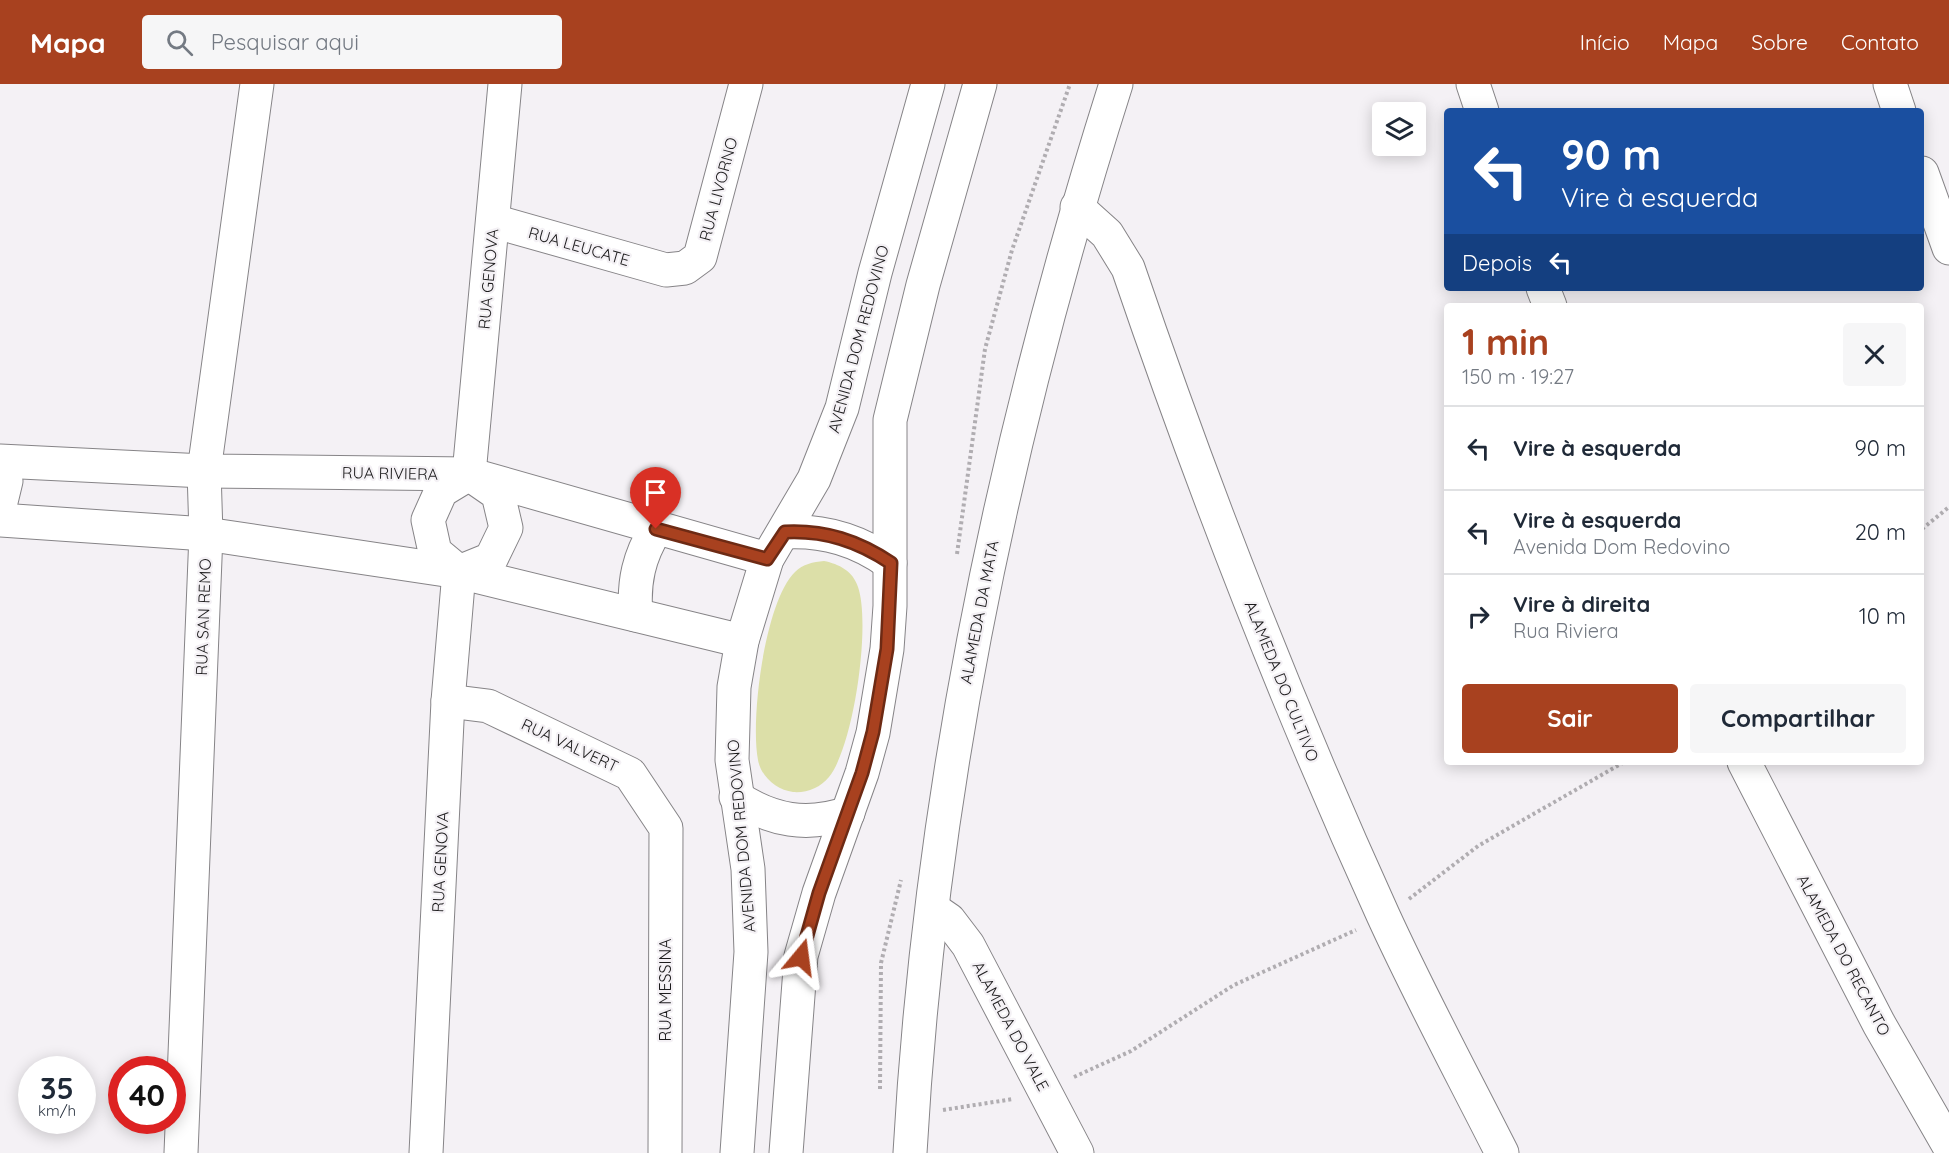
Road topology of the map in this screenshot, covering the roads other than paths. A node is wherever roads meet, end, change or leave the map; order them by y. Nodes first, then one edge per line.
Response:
1 (257, 84) edge
2 (505, 84) edge
3 (746, 84) edge
4 (928, 84) edge
5 (980, 84) edge
6 (1116, 84) edge
7 (1473, 84) edge
8 (1890, 84) edge
9 (1481, 108) edge
10 (1898, 108) edge
11 (1924, 179) edge
12 (1077, 207) junction
13 (493, 221) junction
14 (1949, 248) edge
15 (666, 270) joint
16 (0, 461) edge
17 (0, 465) edge
18 (204, 471) junction
19 (469, 474) junction
20 (0, 506) edge
21 (0, 520) edge
22 (656, 529) junction
23 (785, 532) junction
24 (206, 534) junction
25 (767, 559) junction
26 (891, 563) junction
27 (459, 572) junction
28 (636, 615) junction
29 (742, 641) junction
30 (448, 701) junction
31 (1746, 765) edge
32 (736, 797) junction
33 (848, 813) junction
34 (666, 828) joint
35 (933, 909) junction
36 (1949, 1146) edge
37 (181, 1153) edge
38 (426, 1153) edge
39 (665, 1153) edge
40 (737, 1153) edge
41 (786, 1153) edge
42 (910, 1153) edge
43 (1077, 1153) edge
44 (1502, 1153) edge

1 - 18 street, RUA SAN REMO
2 - 13 street, RUA GENOVA
3 - 15 street, RUA LIVORNO
4 - 23 street, AVENIDA DOM REDOVINO
5 - 26 street
6 - 12 street, ALAMEDA DA MATA
7 - 9 street
8 - 10 street
11 - 14 street
12 - 35 street, ALAMEDA DA MATA
12 - 44 street, ALAMEDA DO CULTIVO
13 - 15 street, RUA LEUCATE
13 - 19 street, RUA GENOVA
16 - 18 street, RUA RIVIERA
17 - 20 street
18 - 19 street, RUA RIVIERA
18 - 24 street, RUA SAN REMO
19 - 22 street, RUA RIVIERA
19 - 27 street
19 - 27 street
21 - 24 street
22 - 25 street, RUA RIVIERA
22 - 28 street
23 - 25 street, AVENIDA DOM REDOVINO
23 - 26 street
24 - 27 street
24 - 37 street, RUA SAN REMO
25 - 29 street, AVENIDA DOM REDOVINO
26 - 33 street
27 - 28 street
27 - 30 street, RUA GENOVA
28 - 29 street
29 - 32 street, AVENIDA DOM REDOVINO
30 - 34 street, RUA VALVERT
30 - 38 street, RUA GENOVA
31 - 36 street, ALAMEDA DO RECANTO
32 - 33 street
32 - 40 street, AVENIDA DOM REDOVINO
33 - 41 street
34 - 39 street, RUA MESSINA
35 - 42 street, ALAMEDA DA MATA
35 - 43 street, ALAMEDA DO VALE

